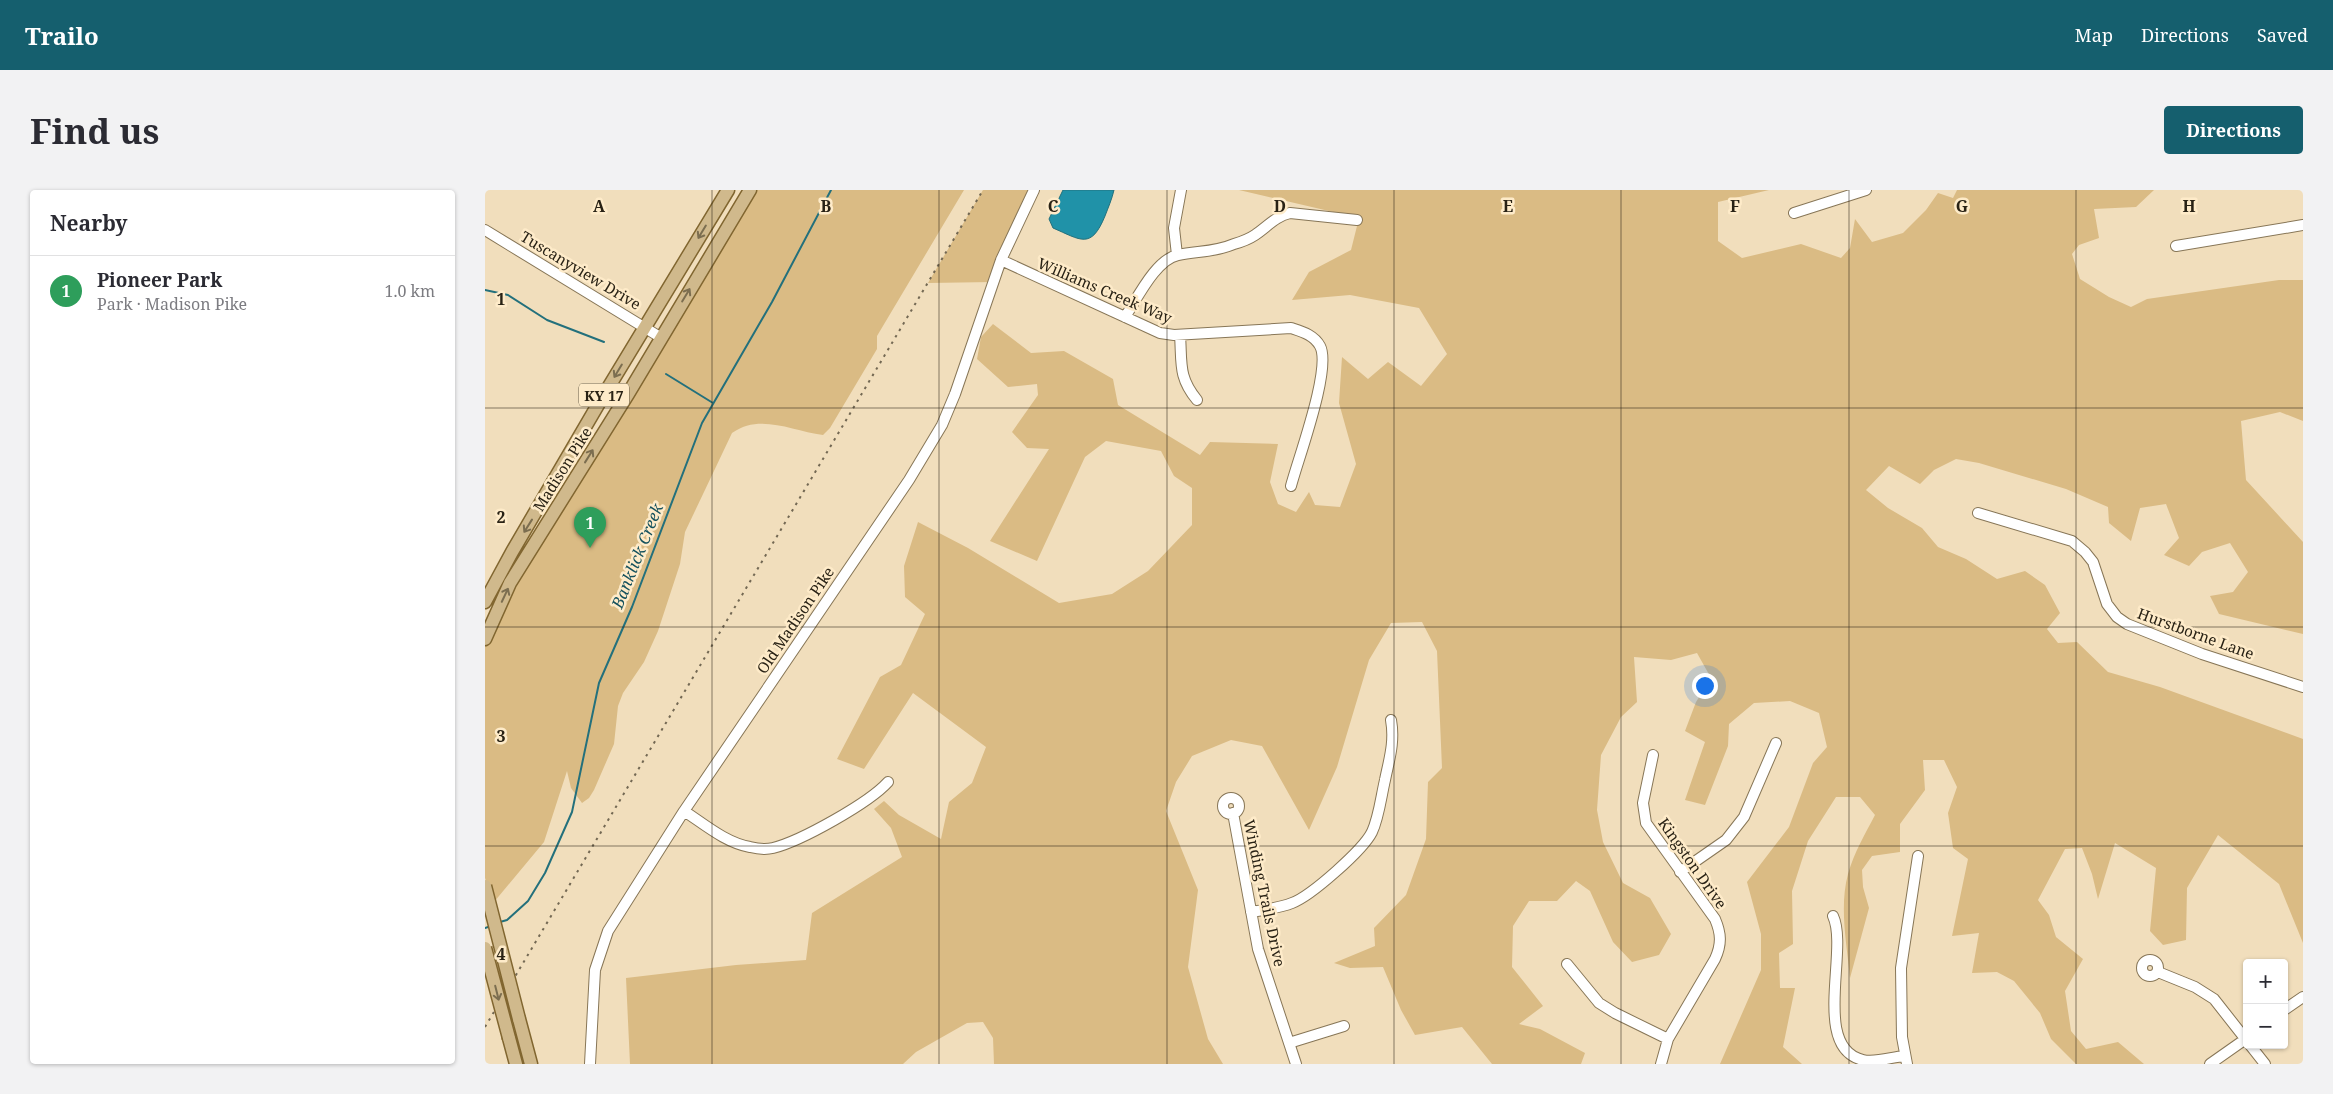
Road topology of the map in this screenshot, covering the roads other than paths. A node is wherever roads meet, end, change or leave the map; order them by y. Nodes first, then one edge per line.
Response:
1 (727, 190) edge
2 (750, 190) edge
3 (1034, 190) edge
4 (1181, 190) edge
5 (1866, 190) edge
6 (1795, 213) dead end
7 (1357, 220) dead end
8 (2303, 225) edge
9 (485, 230) edge
10 (2176, 246) dead end
11 (1177, 255) junction
12 (1001, 260) junction
13 (1125, 317) junction
14 (645, 327) junction
15 (1180, 334) junction
16 (660, 337) junction
17 (1197, 400) dead end
18 (1291, 486) dead end
19 (1978, 512) dead end
20 (485, 602) edge
21 (485, 639) edge
22 (2303, 687) edge
23 (1391, 720) dead end
24 (1776, 743) dead end
25 (1653, 755) dead end
26 (888, 782) dead end
27 (683, 811) junction
28 (1233, 813) dead end
29 (1918, 856) dead end
30 (1681, 872) junction
31 (485, 886) edge
32 (1251, 912) junction
33 (1833, 916) dead end
34 (485, 948) edge
35 (1567, 964) dead end
36 (2158, 972) dead end
37 (2303, 997) edge
38 (2288, 1007) edge
39 (1344, 1026) dead end
40 (2243, 1036) edge
41 (1668, 1039) junction
42 (1289, 1042) junction
43 (2243, 1043) edge
44 (2253, 1049) edge
45 (1906, 1060) edge
46 (516, 1064) edge
47 (531, 1064) edge
48 (591, 1064) edge
49 (1296, 1064) edge
50 (1661, 1064) edge
51 (2210, 1064) edge
52 (2265, 1064) edge

1 -> 14 main road, Madison Pike / KY 17
16 -> 2 main road, Madison Pike / KY 17
3 - 12 street, Old Madison Pike
4 - 11 street
5 - 6 street
7 - 11 street
8 - 10 street
9 - 14 street, Tuscanyview Drive
11 - 13 street
12 - 13 street, Williams Creek Way
12 - 27 street, Old Madison Pike
13 - 15 street, Williams Creek Way
14 - 16 street, Tuscanyview Drive
14 -> 20 main road, Madison Pike / KY 17
15 - 17 street
15 - 18 street, Williams Creek Way
21 -> 16 main road, Madison Pike / KY 17
19 - 22 street, Hurstborne Lane
23 - 32 street
24 - 30 street
25 - 30 street, Kingston Drive
26 - 27 street
27 - 48 street, Old Madison Pike
28 - 32 street, Winding Trails Drive
29 - 45 street
30 - 41 street, Kingston Drive
31 - 47 main road, bridge
32 - 42 street, Winding Trails Drive
33 - 45 street
34 -> 46 main road, bridge
35 - 41 street
36 - 40 street
37 - 38 street
39 - 42 street
41 - 50 street, Kingston Drive
42 - 49 street, Winding Trails Drive
43 - 51 street
44 - 52 street

